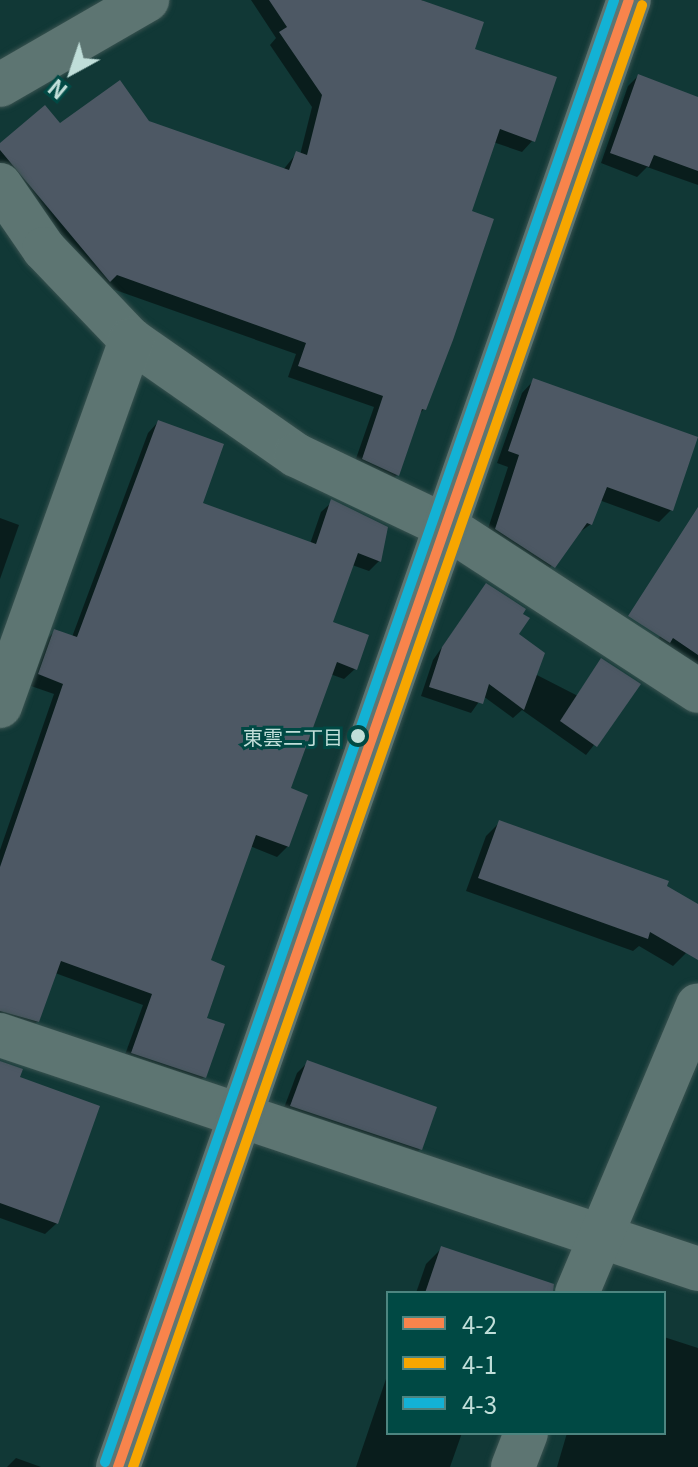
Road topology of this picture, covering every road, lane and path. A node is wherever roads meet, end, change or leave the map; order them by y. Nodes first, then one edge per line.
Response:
1 (147, 0) edge
2 (629, 0) edge
3 (0, 85) edge
4 (0, 185) edge
5 (131, 340) junction
6 (445, 526) junction
7 (698, 691) edge
8 (0, 706) edge
9 (698, 1005) edge
10 (0, 1035) edge
11 (241, 1115) junction
12 (599, 1235) junction
13 (698, 1269) edge
14 (578, 1291) edge
15 (525, 1435) edge
16 (118, 1467) edge
17 (513, 1467) edge

1 - 3 street
2 - 6 street
4 - 5 street
5 - 6 street
5 - 8 street
6 - 7 street
6 - 11 street
9 - 12 street
10 - 11 street
11 - 12 street
11 - 16 street
12 - 13 street
12 - 14 street
15 - 17 street

